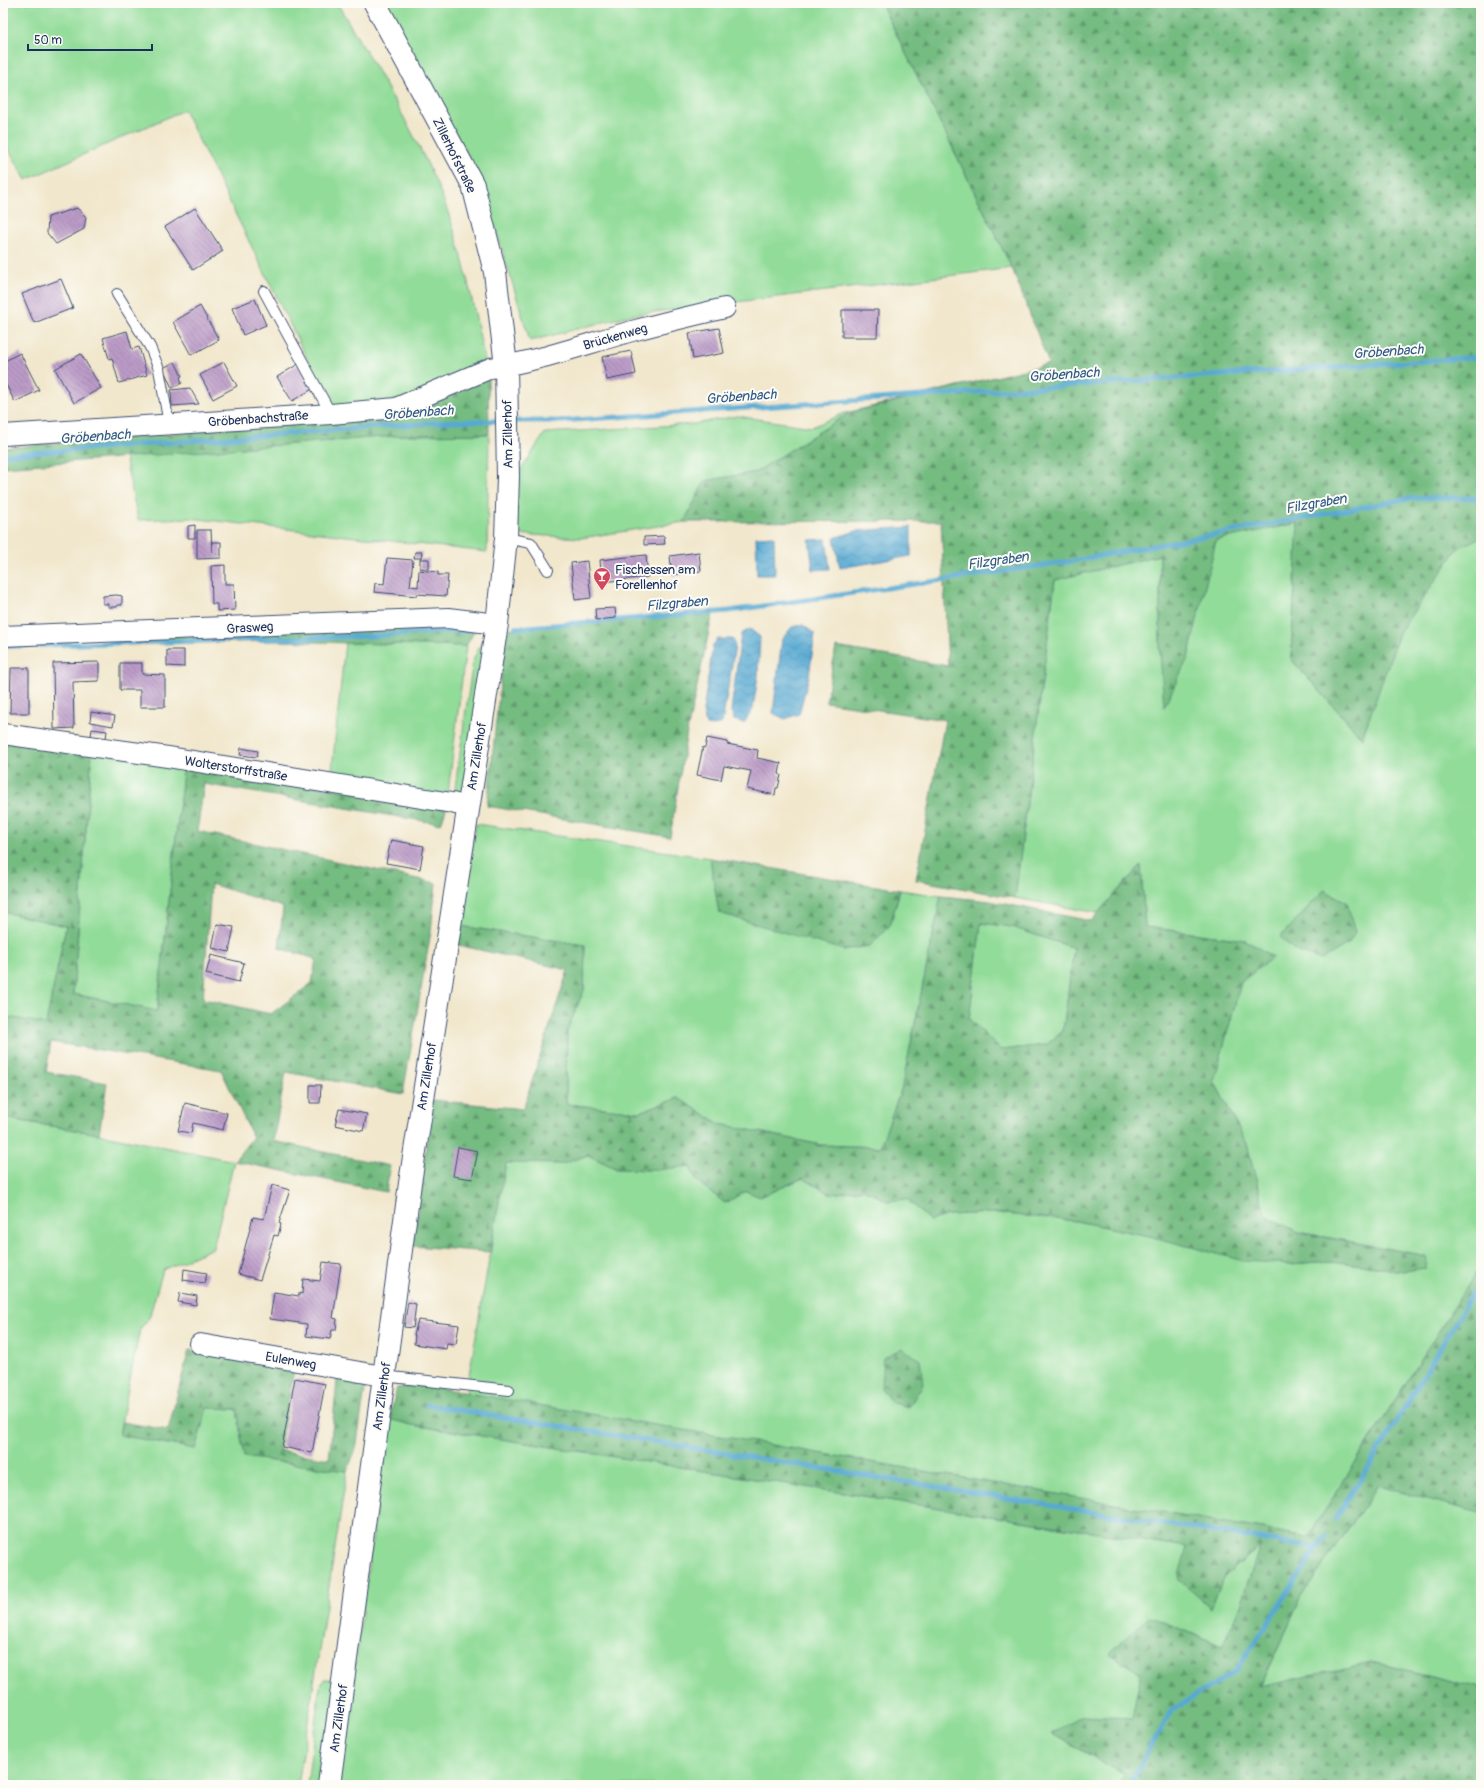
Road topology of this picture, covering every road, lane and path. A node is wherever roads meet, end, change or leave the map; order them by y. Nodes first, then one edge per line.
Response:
1 (375, 3) edge
2 (264, 292) dead end
3 (117, 294) dead end
4 (725, 308) dead end
5 (506, 366) junction
6 (331, 414) junction
7 (169, 424) junction
8 (3, 435) edge
9 (506, 538) junction
10 (548, 570) dead end
11 (497, 624) junction
12 (3, 636) edge
13 (3, 734) edge
14 (468, 807) junction
15 (200, 1344) dead end
16 (383, 1376) junction
17 (508, 1390) dead end
18 (329, 1785) edge

1 - 5 street, Zillerhofstraße
2 - 6 lane
3 - 7 lane
4 - 5 street, Brückenweg
5 - 6 street, Gröbenbachstraße
5 - 9 street, Am Zillerhof
6 - 7 street, Gröbenbachstraße
7 - 8 street, Gröbenbachstraße
9 - 10 lane
9 - 11 street, Am Zillerhof
11 - 12 street, Grasweg
11 - 14 street, Am Zillerhof
13 - 14 street, Wolterstorffstraße
14 - 16 street, Am Zillerhof
15 - 16 street, Eulenweg
16 - 17 lane
16 - 18 street, Am Zillerhof

